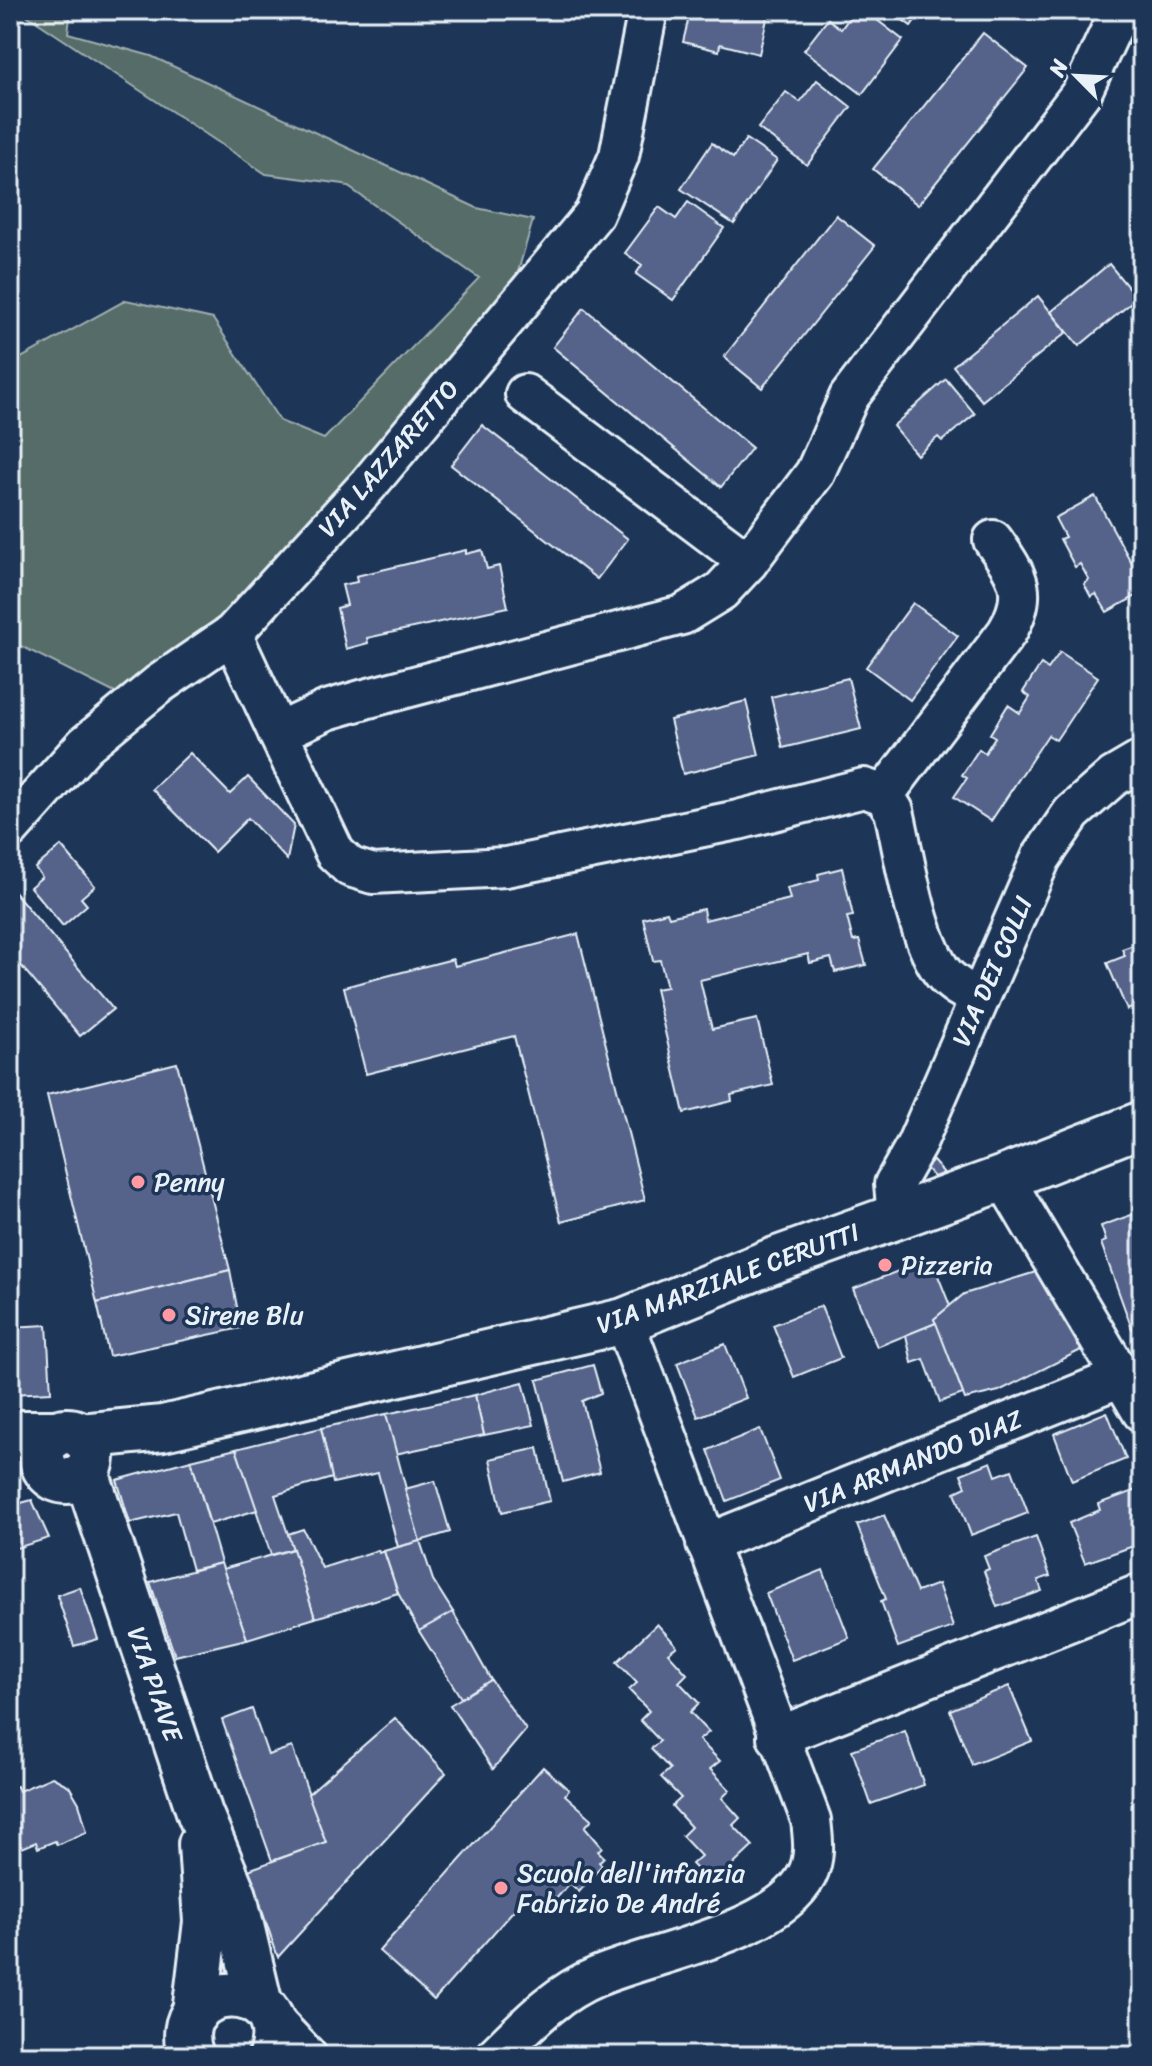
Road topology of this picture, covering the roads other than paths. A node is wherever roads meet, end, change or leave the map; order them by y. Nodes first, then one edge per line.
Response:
1 (648, 10) edge
2 (1120, 10) edge
3 (525, 394) dead end
4 (993, 540) dead end
5 (748, 562) junction
6 (232, 634) junction
7 (278, 733) junction
8 (1142, 760) edge
9 (884, 795) junction
10 (10, 829) edge
11 (980, 998) junction
12 (1142, 1124) edge
13 (1004, 1178) junction
14 (897, 1217) junction
15 (624, 1321) junction
16 (1121, 1377) junction
17 (1142, 1412) edge
18 (10, 1433) edge
19 (62, 1458) edge
20 (706, 1544) junction
21 (1142, 1593) edge
22 (777, 1737) junction
23 (200, 1814) junction
24 (267, 2026) edge
25 (187, 2038) edge
26 (307, 2056) edge
27 (495, 2056) edge

1 - 6 street, VIA LAZZARETTO
2 - 5 street
3 - 5 street
4 - 9 street
5 - 7 street
6 - 7 street
6 - 10 street, VIA LAZZARETTO
7 - 9 street
8 - 11 street, VIA DEI COLLI
9 - 11 street
11 - 14 street, VIA DEI COLLI
12 - 13 street, VIA MARZIALE CERUTTI
13 - 14 street, VIA MARZIALE CERUTTI
13 - 16 street
14 - 15 street, VIA MARZIALE CERUTTI
15 - 19 street, VIA MARZIALE CERUTTI
15 - 20 street
16 - 17 street
16 - 20 street, VIA ARMANDO DIAZ
18 - 19 street
19 - 23 street, VIA PIAVE
20 - 22 street
21 - 22 street
22 - 27 street
23 - 24 street, VIA PIAVE
23 - 25 street, VIA PIAVE
24 - 25 street
24 - 26 street

